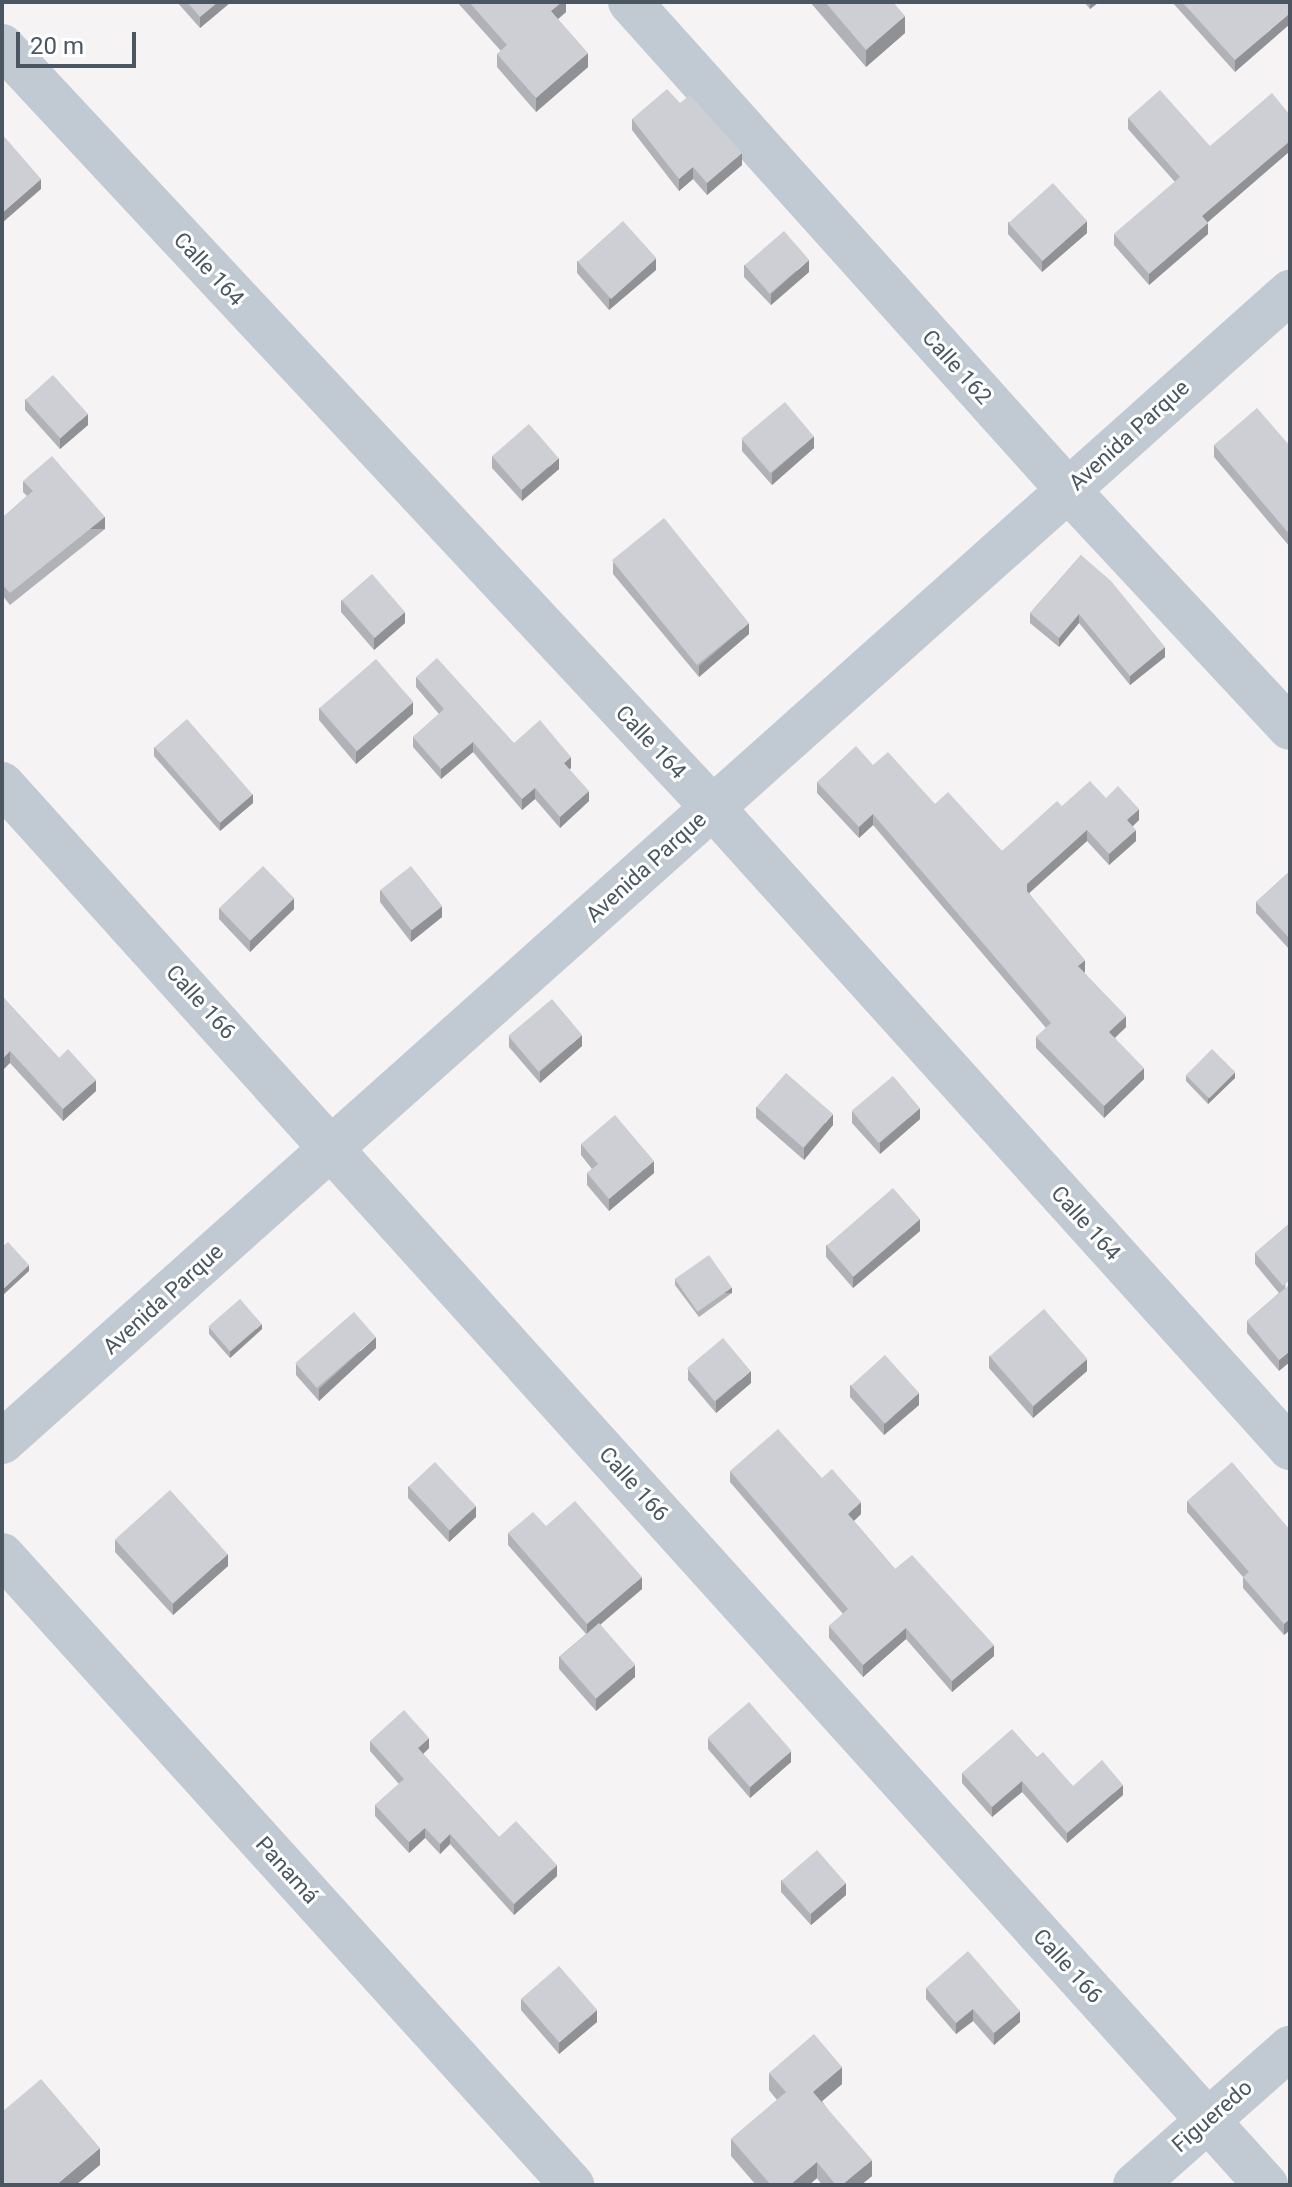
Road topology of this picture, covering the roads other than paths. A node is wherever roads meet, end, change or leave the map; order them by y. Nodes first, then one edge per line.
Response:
1 (630, 2) edge
2 (2, 46) edge
3 (1290, 292) edge
4 (1068, 490) junction
5 (1290, 728) edge
6 (2, 784) edge
7 (713, 808) junction
8 (332, 1147) junction
9 (2, 1442) edge
10 (1290, 1448) edge
11 (2, 1555) edge
12 (1290, 2048) edge
13 (1207, 2120) junction
14 (572, 2185) edge
15 (1135, 2185) edge
16 (1266, 2185) edge

1 - 4 street, Calle 162
2 - 7 street, Calle 164
3 - 4 street, Avenida Parque
4 - 5 street, Calle 162
4 - 7 street, Avenida Parque
6 - 8 street, Calle 166
7 - 8 street, Avenida Parque
7 - 10 street, Calle 164
8 - 9 street, Avenida Parque
8 - 13 street, Calle 166
11 - 14 street, Panamá
12 - 13 street, Figueredo
13 - 15 street, Figueredo
13 - 16 street, Calle 166

